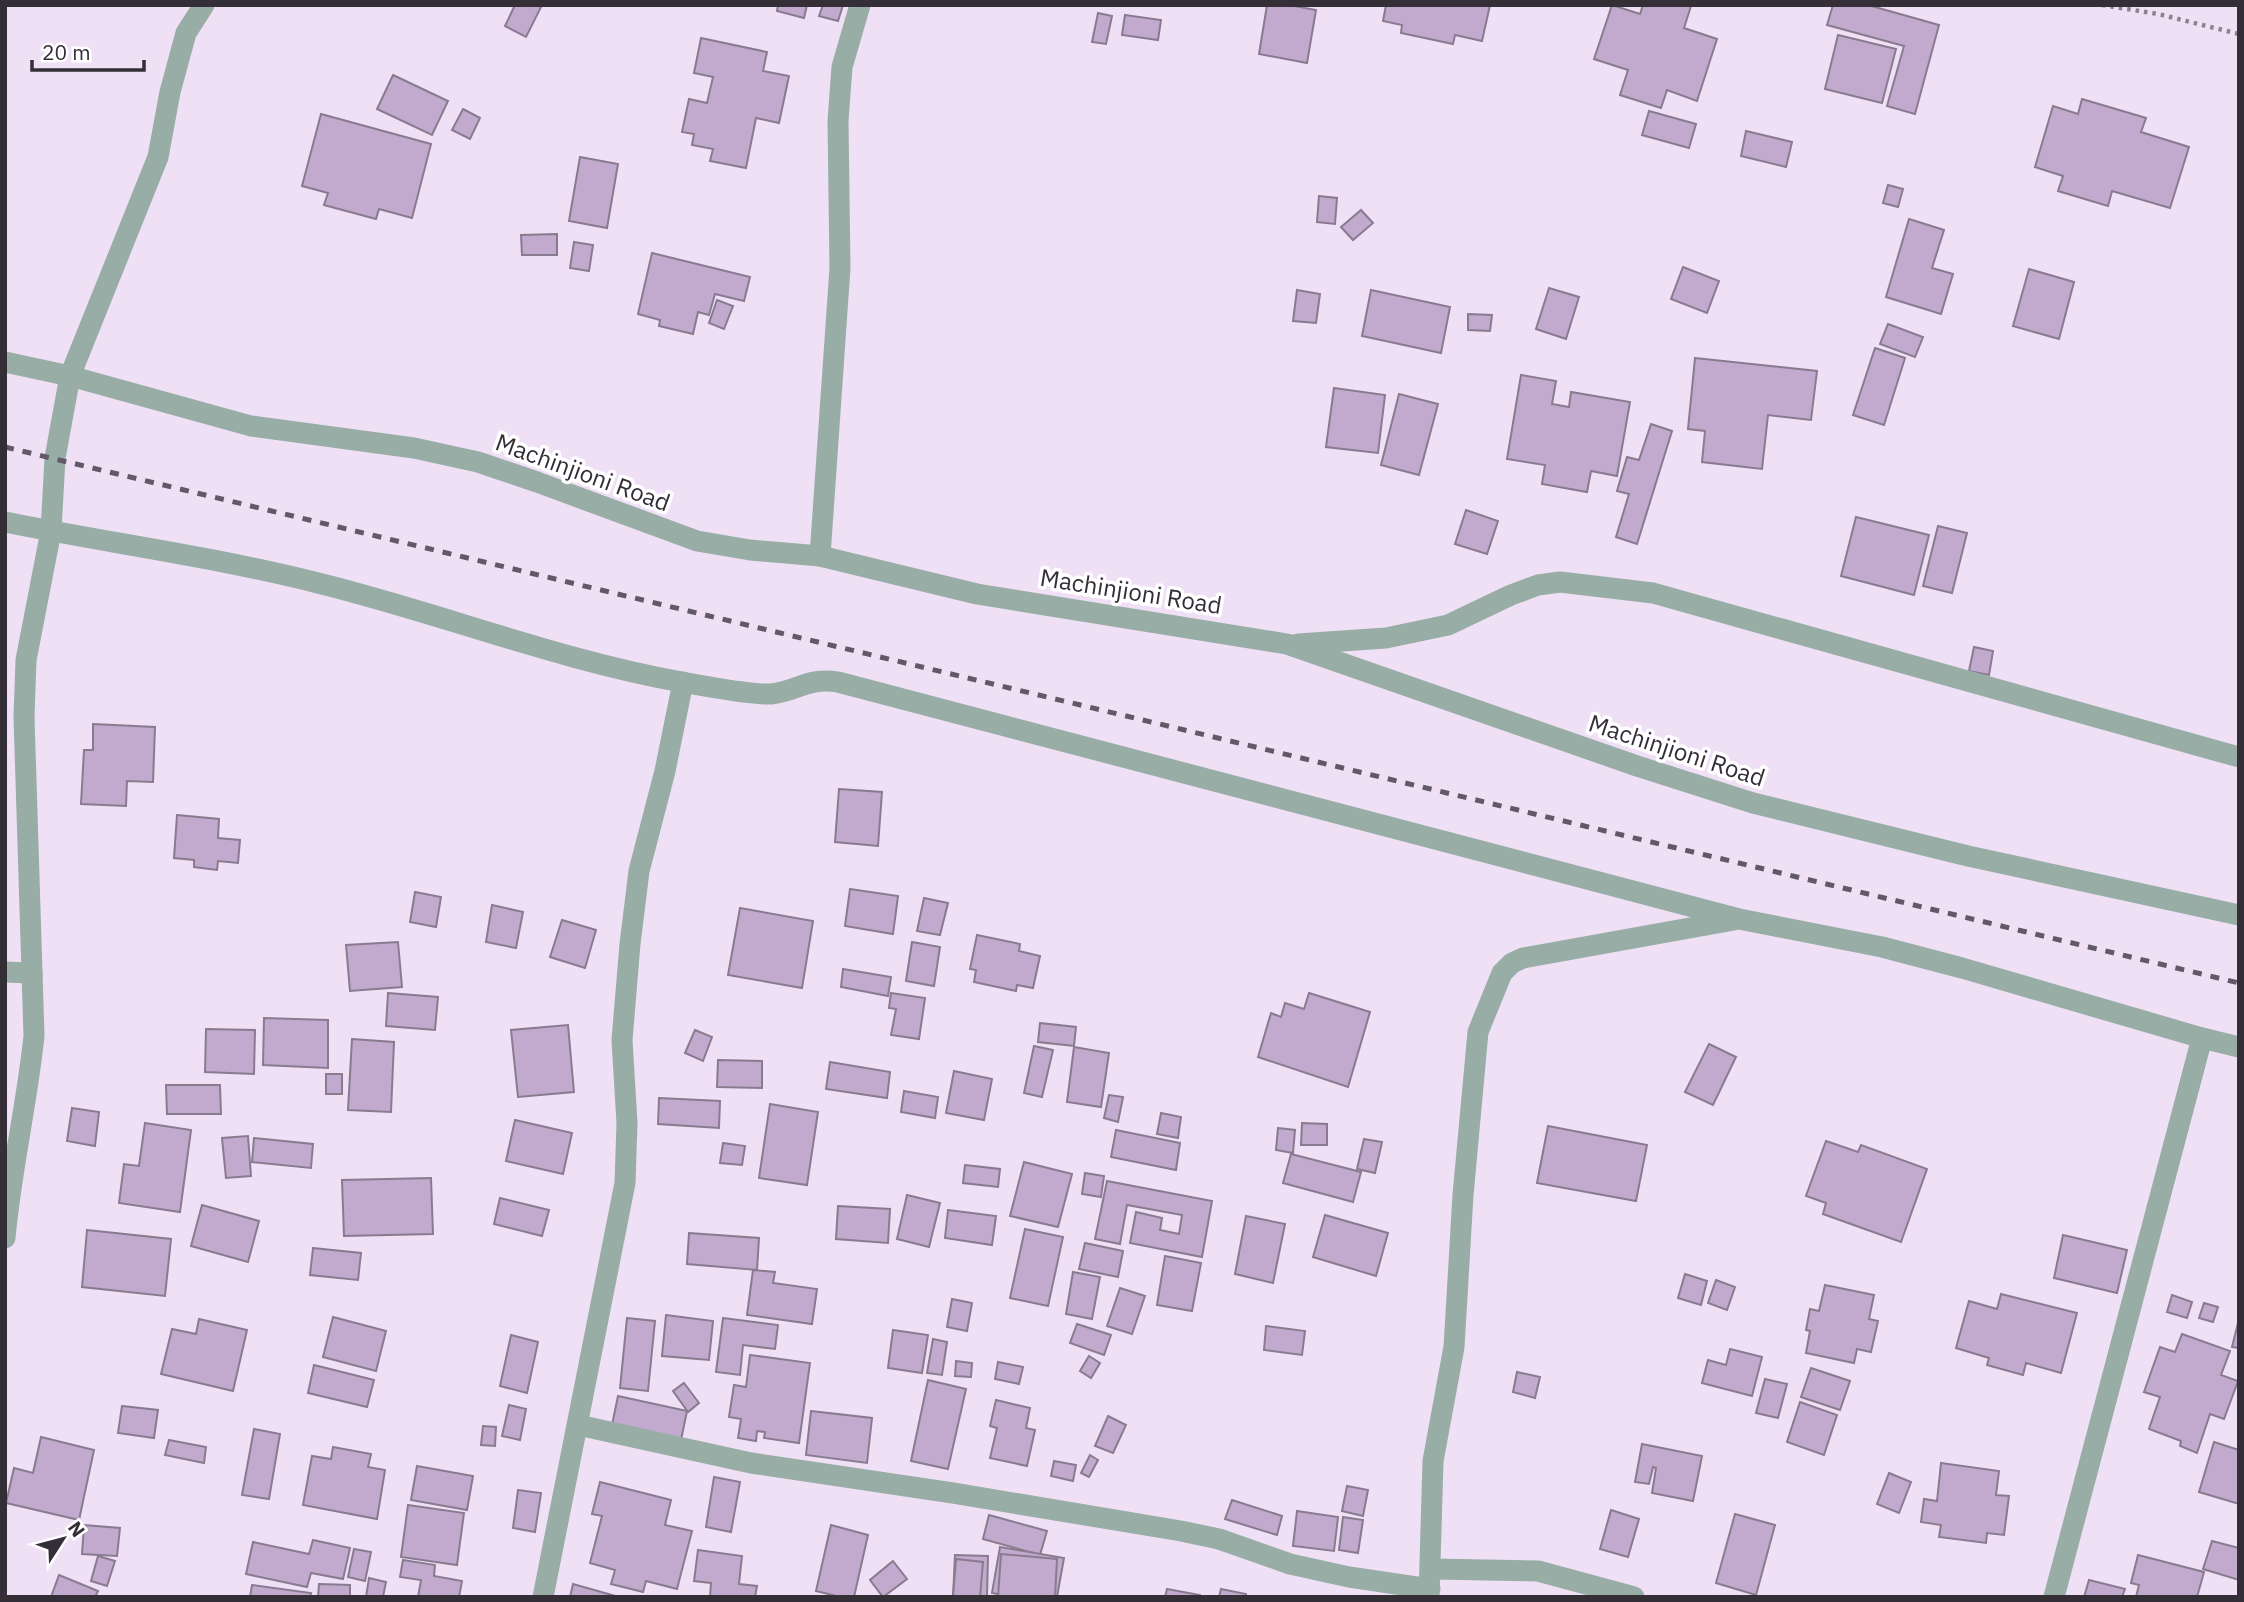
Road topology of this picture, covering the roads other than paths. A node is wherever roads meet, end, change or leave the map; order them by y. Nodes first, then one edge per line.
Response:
1 (204, 5) edge
2 (860, 5) edge
3 (5, 362) edge
4 (70, 376) junction
5 (5, 522) edge
6 (51, 531) junction
7 (820, 556) junction
8 (1287, 645) junction
9 (683, 682) junction
10 (2239, 757) edge
11 (2239, 915) edge
12 (1739, 919) junction
13 (5, 972) edge
14 (32, 973) junction
15 (2202, 1038) junction
16 (2239, 1047) edge
17 (5, 1238) edge
18 (578, 1425) junction
19 (1430, 1585) edge
20 (543, 1597) edge
21 (1634, 1597) edge
22 (2054, 1597) edge

1 - 4 street
2 - 7 street
3 - 4 street, Machinjioni Road
4 - 6 street
4 - 7 street, Machinjioni Road
5 - 6 street
6 - 9 street
6 - 14 street
7 - 8 street, Machinjioni Road
8 - 10 street
8 - 11 street, Machinjioni Road
9 - 12 street
9 - 18 street
12 - 15 street
12 - 19 street
13 - 14 street
14 - 17 street
15 - 16 street
15 - 22 street
18 - 19 street
18 - 20 street
19 - 21 street

